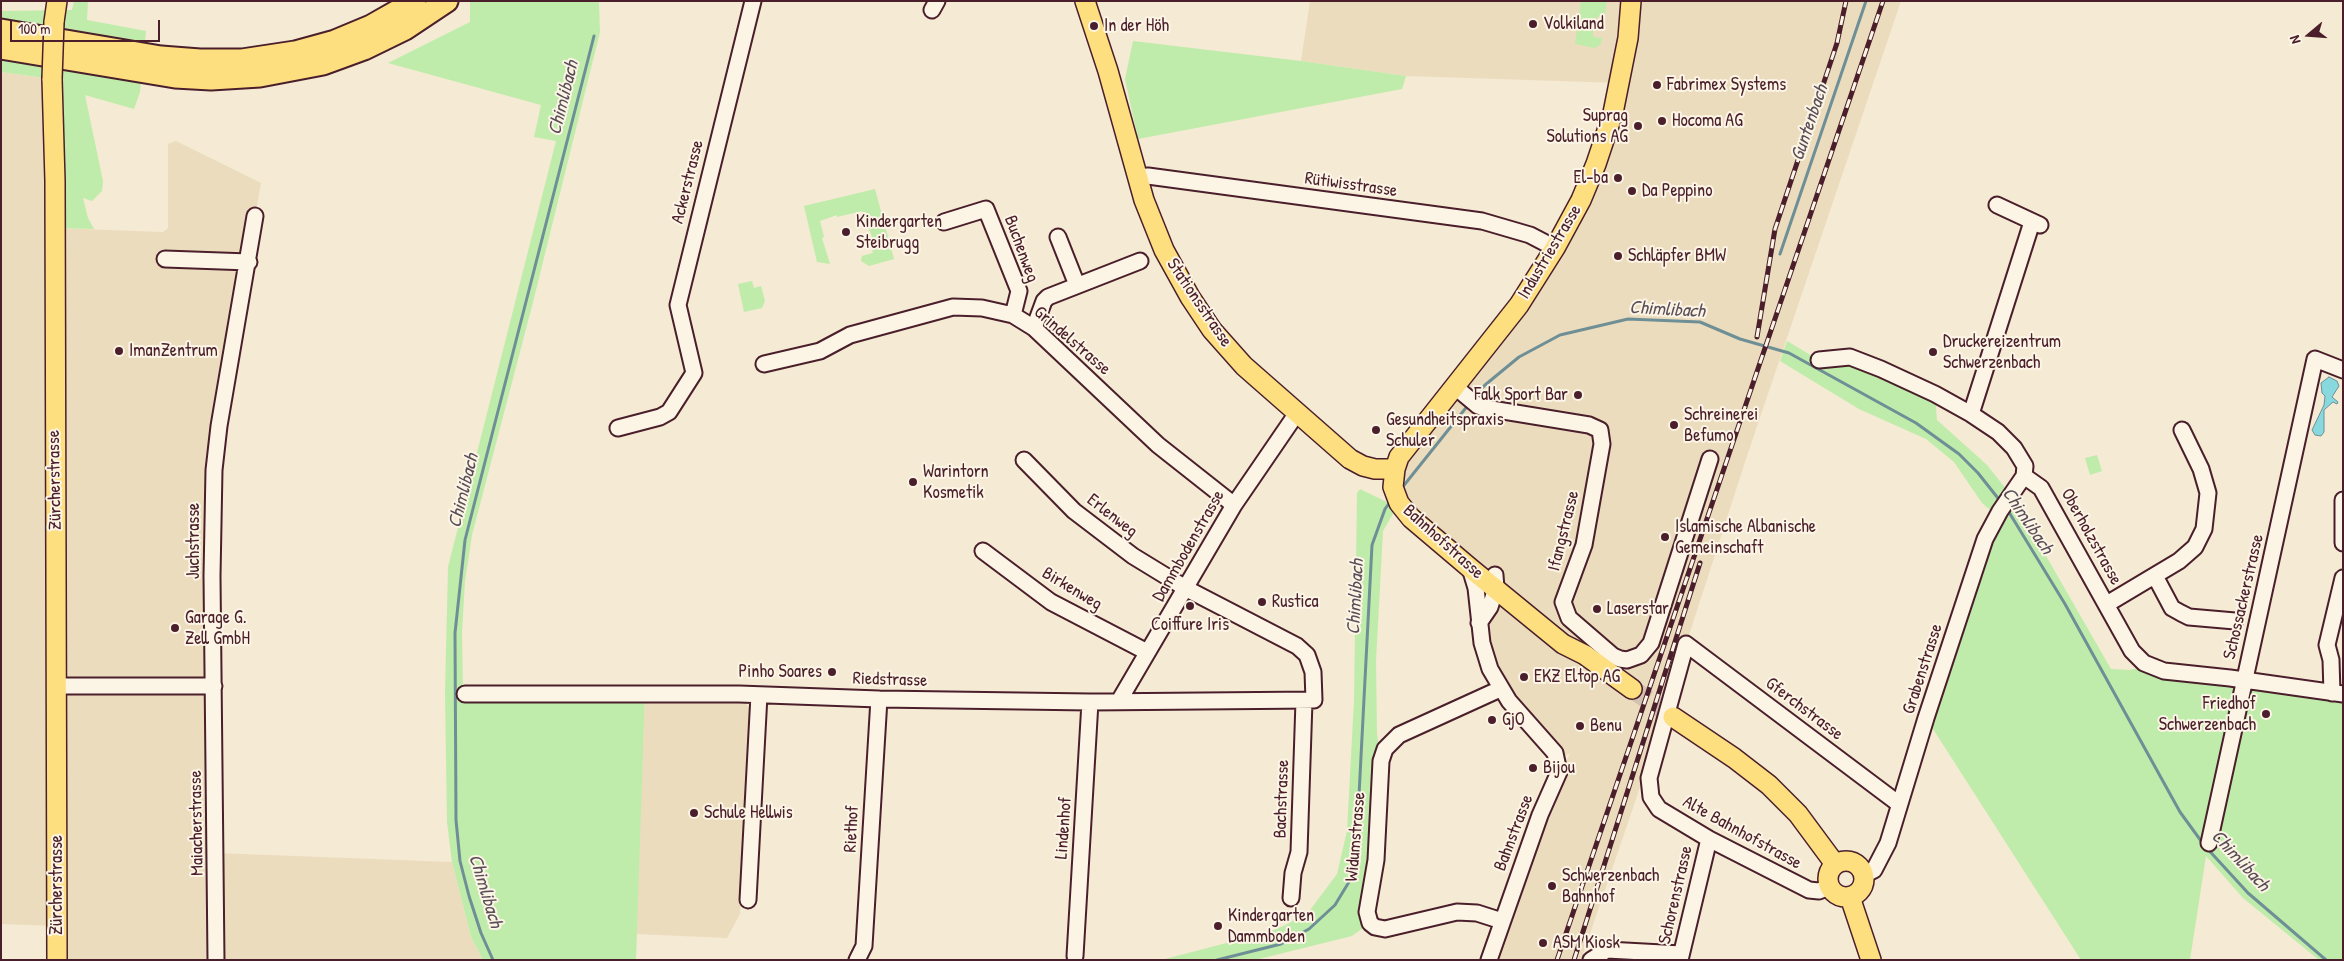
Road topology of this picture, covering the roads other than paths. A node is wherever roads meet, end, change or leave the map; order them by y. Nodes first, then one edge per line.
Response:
1 (57, 1) edge
2 (416, 1) edge
3 (447, 1) edge
4 (752, 1) edge
5 (1085, 1) edge
6 (1631, 1) edge
7 (1, 30) edge
8 (1, 48) edge
9 (1138, 177) junction
10 (1997, 205) dead end
11 (255, 216) dead end
12 (944, 222) dead end
13 (1058, 237) dead end
14 (1555, 248) junction
15 (164, 259) dead end
16 (1140, 261) dead end
17 (248, 262) junction
18 (1077, 285) junction
19 (1013, 315) junction
20 (1034, 328) junction
21 (1819, 360) dead end
22 (764, 364) dead end
23 (2343, 370) edge
24 (1459, 390) junction
25 (1297, 413) junction
26 (1971, 414) junction
27 (618, 428) dead end
28 (2182, 430) dead end
29 (1710, 459) dead end
30 (1024, 460) dead end
31 (2024, 476) junction
32 (1399, 486) junction
33 (2343, 500) edge
34 (1234, 505) junction
35 (2343, 543) edge
36 (983, 550) dead end
37 (1470, 568) junction
38 (2155, 576) junction
39 (2343, 578) edge
40 (1500, 583) junction
41 (1187, 589) junction
42 (2107, 604) junction
43 (1484, 605) junction
44 (1519, 609) junction
45 (2234, 621) dead end
46 (1686, 644) joint
47 (1147, 652) junction
48 (1585, 655) junction
49 (2244, 681) junction
50 (57, 686) junction
51 (214, 686) junction
52 (1500, 689) junction
53 (1632, 689) tunnel mouth
54 (465, 694) dead end
55 (2338, 694) edge
56 (759, 695) junction
57 (879, 699) junction
58 (1119, 701) junction
59 (1309, 701) junction
60 (1090, 702) junction
61 (1674, 717) tunnel mouth
62 (1899, 804) junction
63 (1709, 839) junction
64 (2209, 842) dead end
65 (1835, 864) junction
66 (1864, 875) junction
67 (1829, 886) junction
68 (1850, 897) junction
69 (1291, 898) dead end
70 (748, 900) dead end
71 (1502, 921) junction
72 (1075, 956) dead end
73 (1681, 957) edge
74 (57, 960) edge
75 (216, 960) edge
76 (857, 960) edge
77 (1489, 960) edge
78 (1590, 960) edge
79 (1871, 960) edge

1 - 50 main road, Zürcherstrasse, bridge
2 - 7 highway
3 - 8 highway
4 - 27 street, Ackerstrasse
5 - 9 main road, Stationsstrasse
6 - 14 main road, Industriestrasse
9 - 14 street, Rütiwisstrasse
9 - 25 main road, Stationsstrasse
10 - 26 street
11 - 17 street, Juchstrasse
12 - 19 street, Buchenweg
13 - 18 street
14 - 24 main road, Industriestrasse
15 - 17 street
16 - 18 street
17 - 51 street, Juchstrasse
18 - 20 street
19 - 20 street, Grindelstrasse
19 - 22 street, Grindelstrasse
20 - 34 street, Grindelstrasse
21 - 26 street
23 - 49 street, Schossackerstrasse
24 - 29 street, Ifangstrasse
24 - 32 main road, Industriestrasse
25 - 32 main road, Stationsstrasse
25 - 34 street, Dammbodenstrasse
26 - 31 street
28 - 38 street
30 - 41 street, Erlenweg
31 - 42 street, Oberholzstrasse
31 - 62 street, Grabenstrasse
32 - 37 main road, Bahnhofstrasse
32 - 40 main road, Bahnhofstrasse
33 - 35 street
34 - 41 street, Dammbodenstrasse
36 - 47 street, Birkenweg
37 - 40 main road, Bahnhofstrasse
37 - 43 street, Bahnstrasse
38 - 42 street
38 - 45 street
39 - 55 street
40 - 43 street
40 - 44 main road, Bahnhofstrasse
40 - 48 main road, Bahnhofstrasse
41 - 47 street, Dammbodenstrasse
41 - 59 street, Bachstrasse
42 - 49 street, Oberholzstrasse
43 - 44 street
43 - 52 street, Bahnstrasse
44 - 48 main road, Bahnhofstrasse
46 - 62 street, Gferchstrasse
46 - 63 street, Alte Bahnhofstrasse
47 - 58 street, Dammbodenstrasse
48 - 53 main road, Bahnhofstrasse
49 - 55 street, Oberholzstrasse
49 - 64 street, Schossackerstrasse
50 - 51 street
50 - 74 main road, Zürcherstrasse
51 - 75 street, Maiacherstrasse
52 - 71 street, Bahnstrasse
52 - 71 street, Widumstrasse
54 - 56 street, Riedstrasse
56 - 57 street, Riedstrasse
56 - 70 street
57 - 60 street, Riedstrasse
57 - 76 street, Riethof
58 - 59 street, Riedstrasse
58 - 60 street, Riedstrasse
59 - 69 street, Bachstrasse
60 - 72 street, Lindenhof
61 - 65 main road
62 - 66 street, Grabenstrasse
63 - 67 street, Alte Bahnhofstrasse
63 - 73 street, Schorenstrasse
65 - 66 main road
65 - 67 main road
66 - 68 main road
67 - 68 main road
68 - 79 main road
71 - 77 street, Bahnstrasse
73 - 78 street

